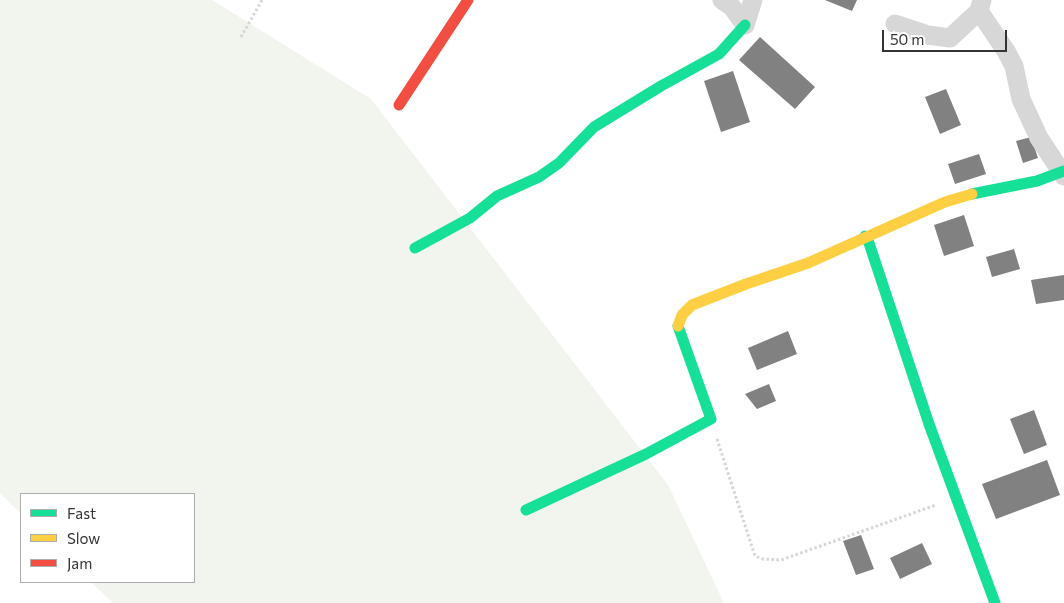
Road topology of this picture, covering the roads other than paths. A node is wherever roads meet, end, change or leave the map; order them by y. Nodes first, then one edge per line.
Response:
1 (468, 0) edge
2 (722, 0) edge
3 (753, 0) edge
4 (981, 5) edge
5 (895, 24) dead end
6 (745, 25) junction
7 (400, 105) dead end
8 (1063, 173) edge
9 (865, 236) junction
10 (415, 248) dead end
11 (526, 510) dead end
12 (995, 603) edge

1 - 7 street
2 - 6 street
3 - 6 street
4 - 5 street
4 - 8 street
6 - 10 street
8 - 9 street
9 - 11 street
9 - 12 street

